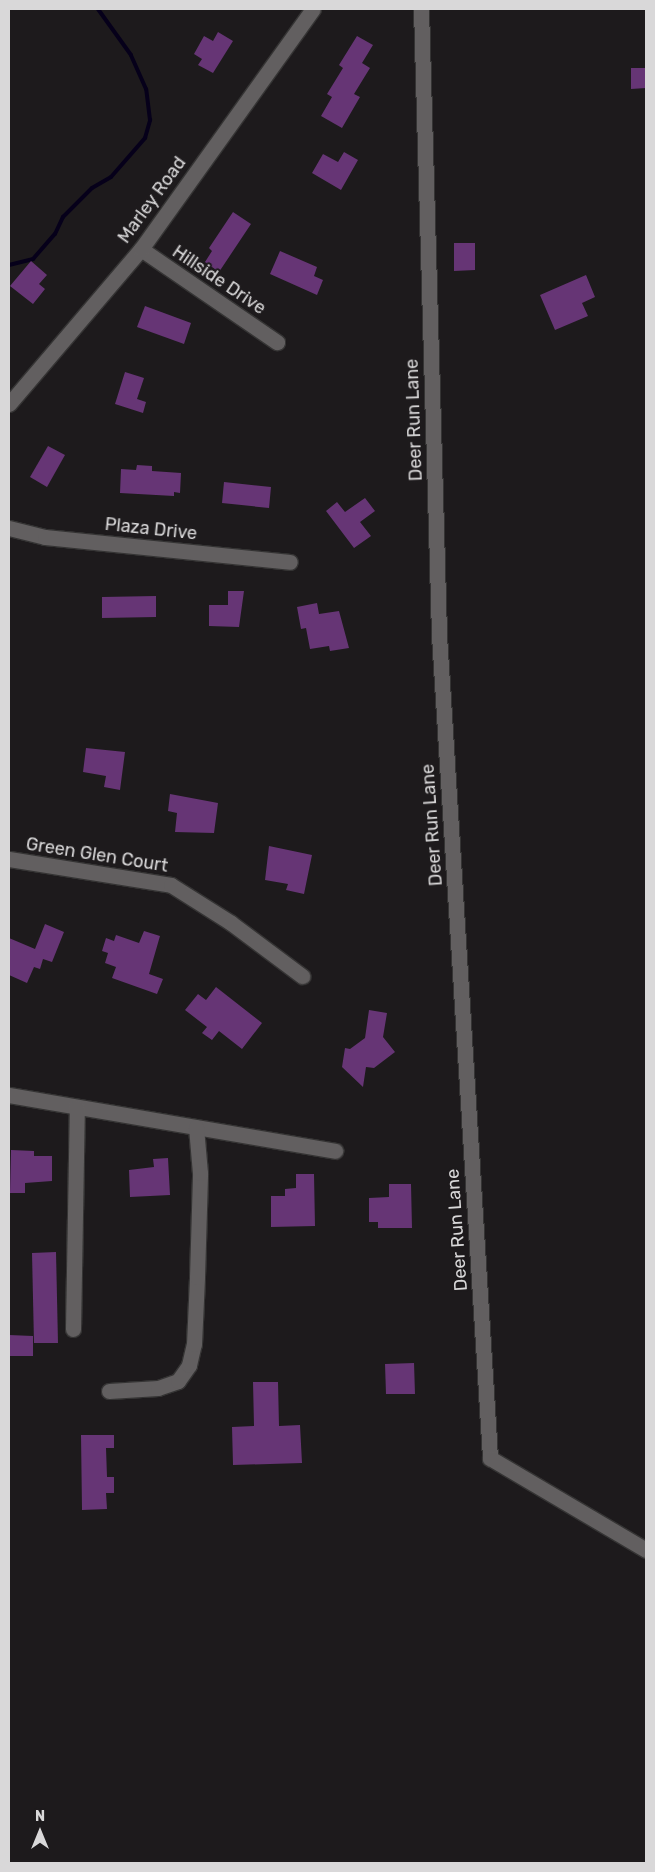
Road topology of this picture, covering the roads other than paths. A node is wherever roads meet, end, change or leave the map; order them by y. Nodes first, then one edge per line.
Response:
1 (313, 9) edge
2 (421, 9) edge
3 (141, 249) junction
4 (277, 342) dead end
5 (9, 404) edge
6 (9, 528) edge
7 (290, 562) dead end
8 (9, 859) edge
9 (302, 976) dead end
10 (9, 1095) edge
11 (77, 1107) junction
12 (196, 1127) junction
13 (335, 1151) dead end
14 (73, 1329) dead end
15 (109, 1391) dead end
16 (646, 1550) edge

1 - 3 street, Marley Road
2 - 16 street, Deer Run Lane
3 - 4 street, Hillside Drive
3 - 5 street, Marley Road
6 - 7 street, Plaza Drive
8 - 9 street, Green Glen Court
10 - 11 street
11 - 12 street
11 - 14 street
12 - 13 street
12 - 15 street

